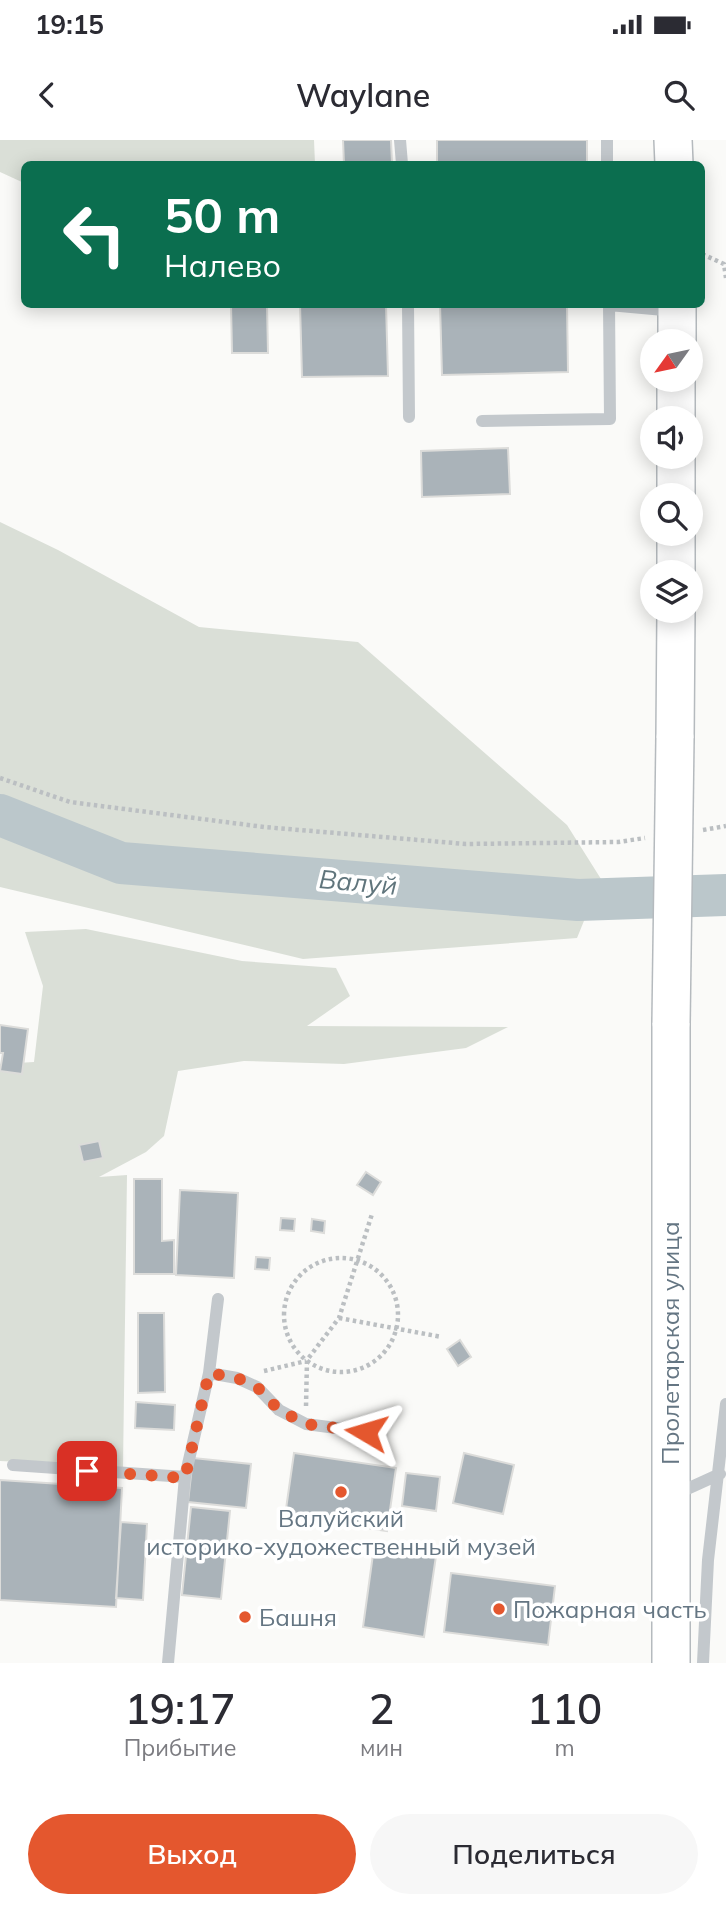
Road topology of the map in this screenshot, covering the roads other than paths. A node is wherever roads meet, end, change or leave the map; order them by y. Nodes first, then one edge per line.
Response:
1 (400, 140) edge
2 (607, 140) edge
3 (673, 140) edge
4 (402, 161) edge
5 (607, 161) edge
6 (674, 161) edge
7 (408, 308) edge
8 (609, 308) edge
9 (624, 308) edge
10 (677, 319) edge
11 (409, 417) dead end
12 (482, 421) dead end
13 (676, 623) edge
14 (218, 1299) dead end
15 (209, 1373) junction
16 (726, 1404) edge
17 (366, 1432) dead end
18 (13, 1465) dead end
19 (720, 1474) junction
20 (185, 1478) junction
21 (670, 1497) junction
22 (168, 1663) edge
23 (671, 1663) edge
24 (703, 1663) edge

1 - 4 lane
2 - 5 lane
3 - 6 main road
7 - 11 lane
8 - 12 lane
9 - 10 lane
13 - 21 main road, Пролетарская улица, bridge
14 - 15 lane
15 - 17 lane
15 - 20 lane
16 - 19 lane
18 - 20 lane
19 - 21 lane
19 - 24 lane
20 - 22 lane
21 - 23 main road, Пролетарская улица

